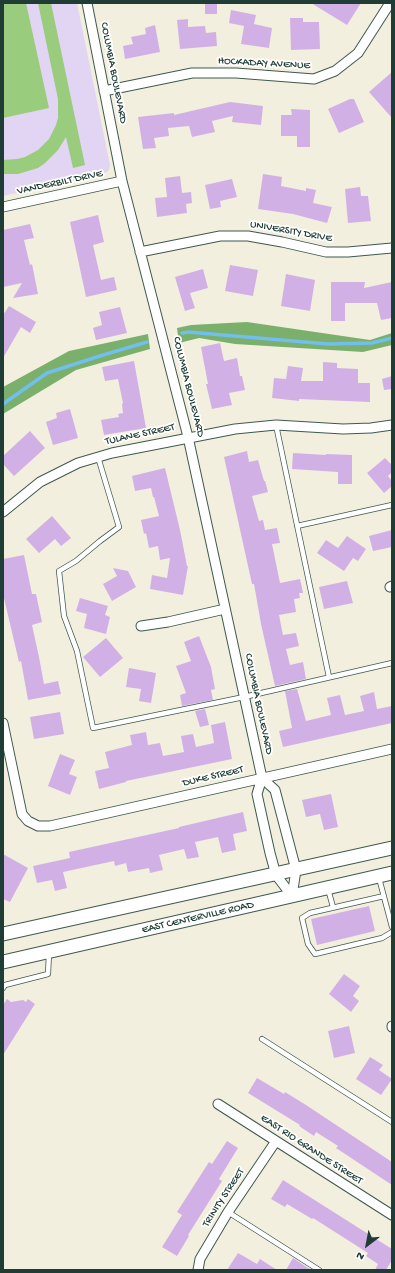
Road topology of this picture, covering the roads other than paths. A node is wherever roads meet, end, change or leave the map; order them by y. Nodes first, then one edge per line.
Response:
1 (87, 3) edge
2 (390, 3) edge
3 (104, 91) junction
4 (122, 181) junction
5 (3, 207) edge
6 (392, 248) edge
7 (140, 252) junction
8 (276, 425) junction
9 (392, 425) edge
10 (188, 437) junction
11 (98, 457) junction
12 (392, 505) edge
13 (3, 512) edge
14 (297, 526) junction
15 (225, 609) junction
16 (141, 626) dead end
17 (392, 663) edge
18 (329, 677) junction
19 (244, 698) junction
20 (3, 723) edge
21 (392, 749) edge
22 (262, 778) junction
23 (392, 848) edge
24 (296, 870) junction
25 (392, 873) edge
26 (276, 874) junction
27 (379, 876) junction
28 (328, 888) junction
29 (292, 896) junction
30 (384, 896) junction
31 (333, 907) junction
32 (392, 927) edge
33 (392, 932) edge
34 (3, 934) edge
35 (49, 952) junction
36 (3, 962) edge
37 (3, 988) edge
38 (262, 1039) dead end
39 (218, 1104) dead end
40 (392, 1122) edge
41 (276, 1141) junction
42 (228, 1212) junction
43 (392, 1215) edge
44 (198, 1270) edge
45 (319, 1270) edge

1 - 3 street, COLUMBIA BOULEVARD
2 - 3 street, HOCKADAY AVENUE
3 - 4 street, COLUMBIA BOULEVARD
4 - 5 street, VANDERBILT DRIVE
4 - 7 street, COLUMBIA BOULEVARD
6 - 7 street, UNIVERSITY DRIVE
7 - 10 street, COLUMBIA BOULEVARD
8 - 9 street, TULANE STREET
8 - 10 street, TULANE STREET
8 - 14 lane
10 - 11 street, TULANE STREET
10 - 15 street, COLUMBIA BOULEVARD
11 - 13 street, TULANE STREET
11 - 19 lane
12 - 14 lane
14 - 18 lane
15 - 16 street
15 - 19 street, COLUMBIA BOULEVARD
17 - 18 lane
18 - 19 lane
19 - 22 street, COLUMBIA BOULEVARD
20 - 22 street, DUKE STREET
21 - 22 street, DUKE STREET
22 - 24 street
22 - 26 street, COLUMBIA BOULEVARD
23 - 24 main road
24 - 26 main road
24 - 29 street
25 - 27 main road, EAST CENTERVILLE ROAD
26 - 29 street, COLUMBIA BOULEVARD
26 - 34 main road
27 - 28 main road, EAST CENTERVILLE ROAD
27 - 30 lane
28 - 29 main road, EAST CENTERVILLE ROAD
28 - 31 lane
29 - 35 main road, EAST CENTERVILLE ROAD
30 - 31 lane
30 - 32 lane
31 - 33 lane
35 - 36 main road, EAST CENTERVILLE ROAD
35 - 37 lane
38 - 40 lane
39 - 41 street, EAST RIO GRANDE STREET
41 - 42 street, TRINITY STREET
41 - 43 street, EAST RIO GRANDE STREET
42 - 44 street, TRINITY STREET
42 - 45 lane

